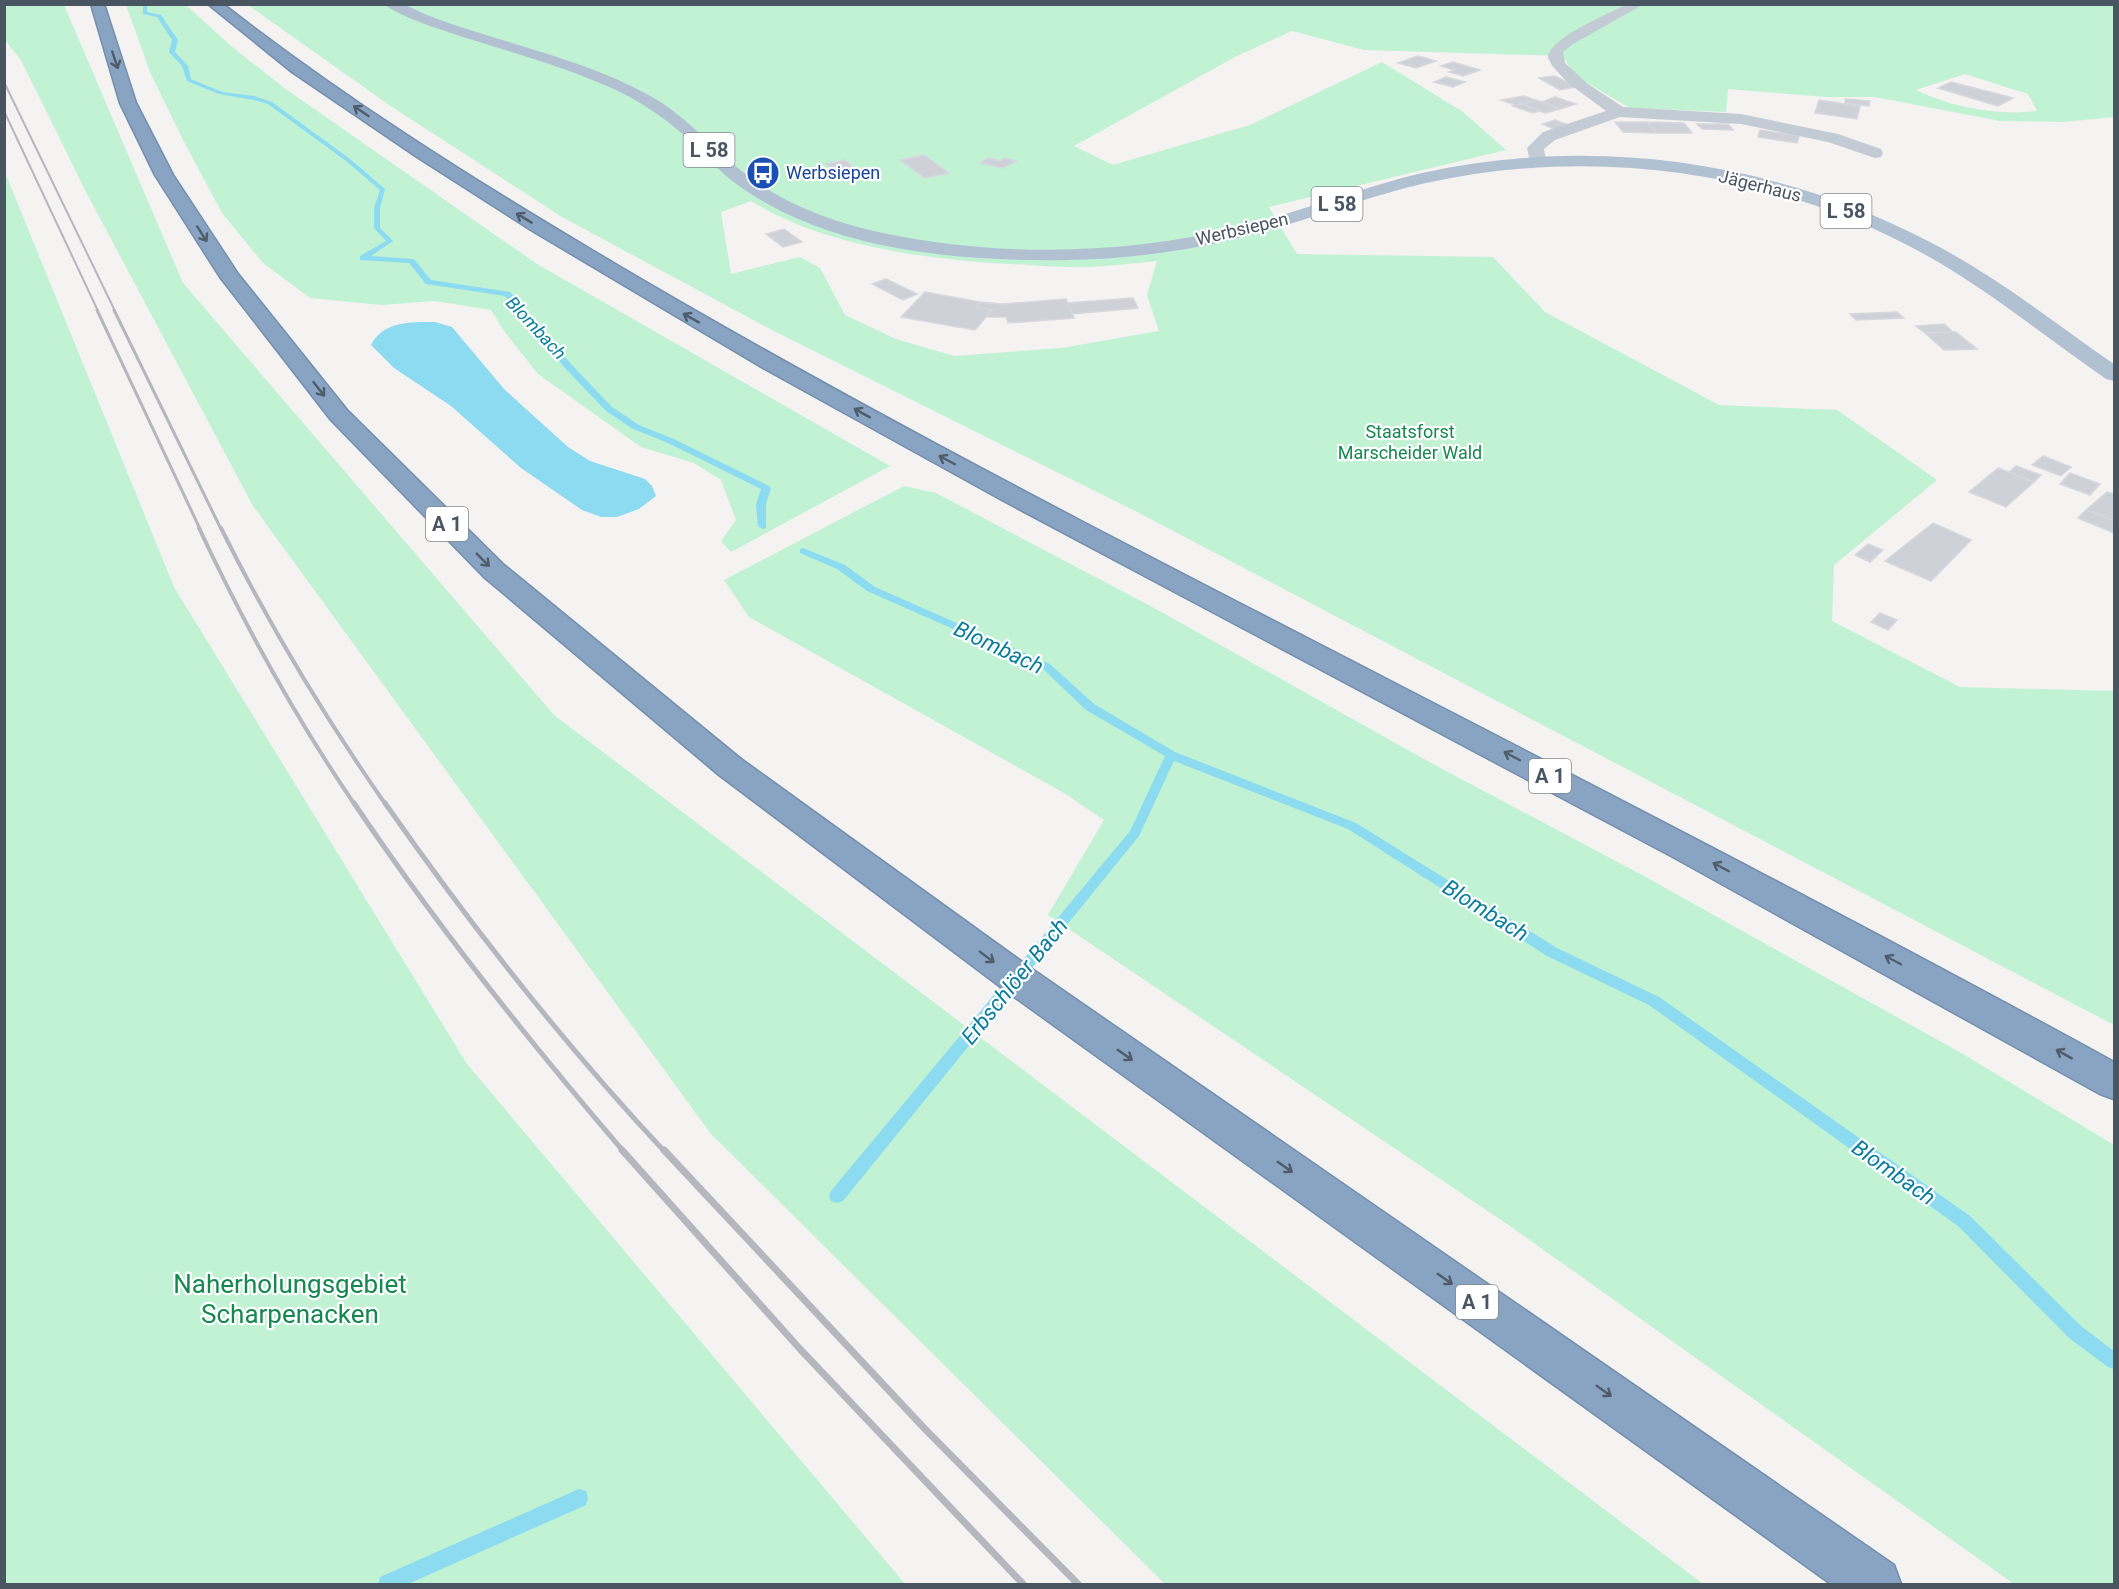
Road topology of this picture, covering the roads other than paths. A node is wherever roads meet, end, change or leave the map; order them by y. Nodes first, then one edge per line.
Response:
1 (97, 4) edge
2 (214, 4) edge
3 (389, 4) edge
4 (1638, 4) edge
5 (1619, 112) junction
6 (1875, 153) dead end
7 (1538, 161) junction
8 (2115, 374) edge
9 (2115, 1082) edge
10 (1875, 1584) edge

1 -> 10 highway, A 1
9 -> 2 highway, A 1
3 - 7 main road, Werbsiepen / L 58
4 - 5 street
5 - 6 street
5 - 7 street
7 - 8 main road, Jägerhaus / L 58

